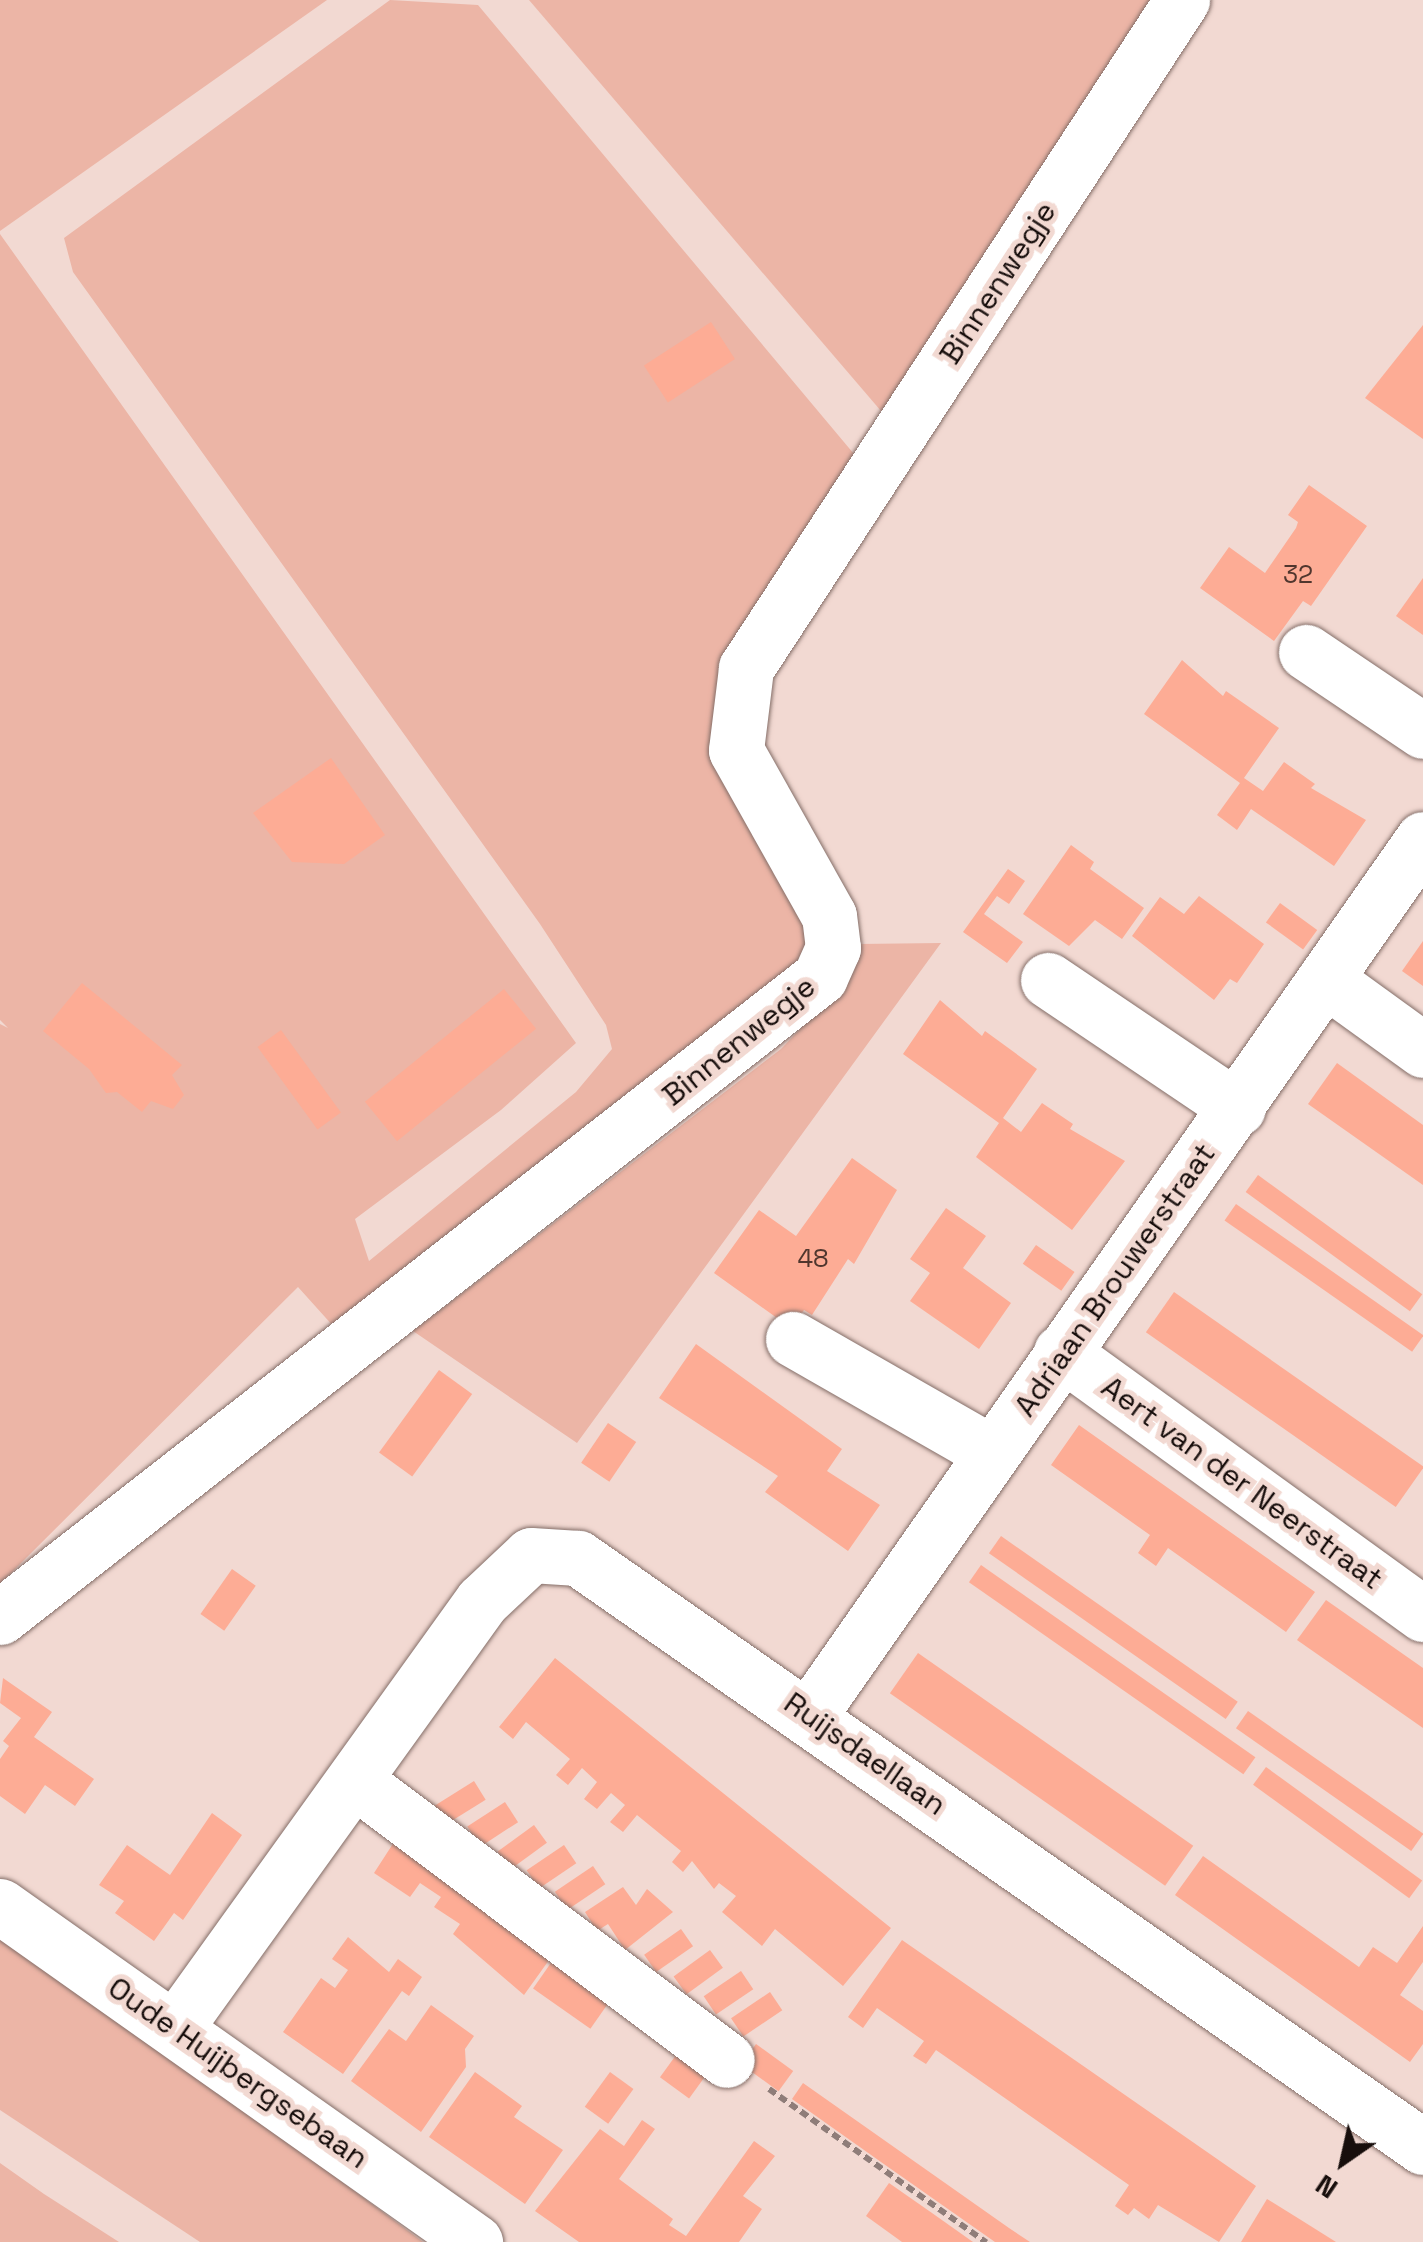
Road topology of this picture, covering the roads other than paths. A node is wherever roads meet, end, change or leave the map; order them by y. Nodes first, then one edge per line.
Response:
1 (1182, 0) edge
2 (1306, 652) dead end
3 (1423, 731) edge
4 (1423, 839) edge
5 (1324, 979) junction
6 (1048, 980) dead end
7 (1423, 1050) edge
8 (1238, 1108) junction
9 (793, 1339) dead end
10 (1061, 1352) junction
11 (992, 1454) junction
12 (1423, 1614) edge
13 (0, 1617) edge
14 (810, 1714) junction
15 (354, 1780) junction
16 (0, 1906) edge
17 (175, 2028) junction
18 (727, 2060) road end
19 (1420, 2138) edge
20 (476, 2242) edge

1 - 13 street, Binnenwegje
2 - 3 street
4 - 5 street, Adriaan Brouwerstraat
5 - 7 street
5 - 8 street, Adriaan Brouwerstraat
6 - 8 street
8 - 10 street, Adriaan Brouwerstraat
9 - 11 street
10 - 11 street, Adriaan Brouwerstraat
10 - 12 street, Aert van der Neerstraat
11 - 14 street, Adriaan Brouwerstraat
14 - 15 street, Ruijsdaellaan
14 - 19 street, Ruijsdaellaan
15 - 17 street, Ruijsdaellaan
15 - 18 street
16 - 17 street, Oude Huijbergsebaan
17 - 20 street, Oude Huijbergsebaan

